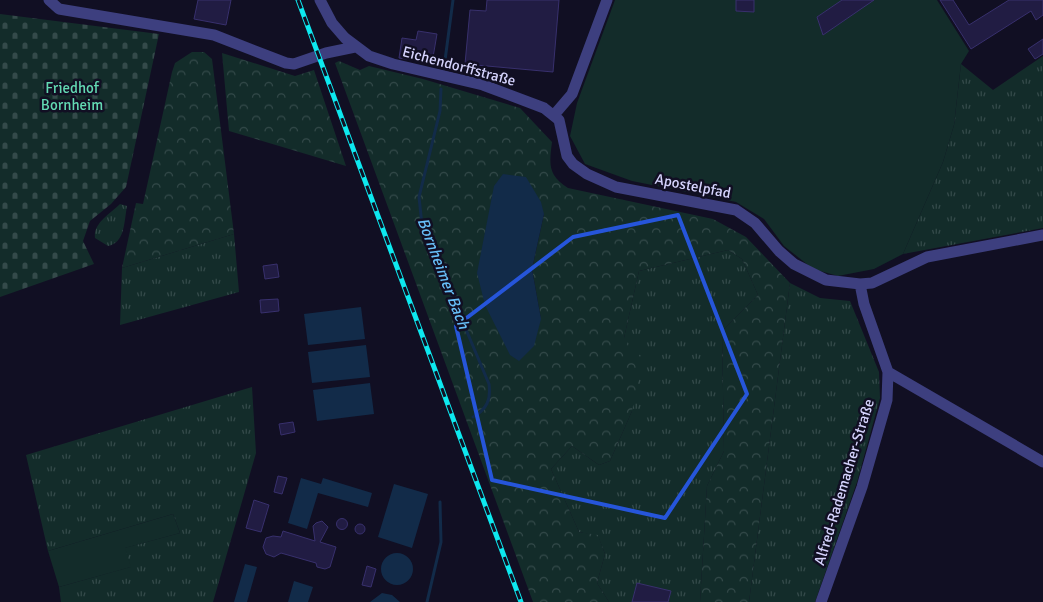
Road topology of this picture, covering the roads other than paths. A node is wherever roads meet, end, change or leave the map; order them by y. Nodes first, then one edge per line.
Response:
1 (49, 0) edge
2 (320, 0) edge
3 (607, 0) edge
4 (355, 47) junction
5 (554, 115) junction
6 (1043, 235) edge
7 (860, 284) junction
8 (888, 372) junction
9 (1043, 462) edge
10 (821, 602) edge

1 - 4 street
2 - 4 street, Eichendorffstraße
3 - 5 street
4 - 5 street, Eichendorffstraße
5 - 7 street, Apostelpfad
6 - 7 street, Apostelpfad
7 - 8 street, Alfred-Rademacher-Straße
8 - 9 street
8 - 10 street, Alfred-Rademacher-Straße

